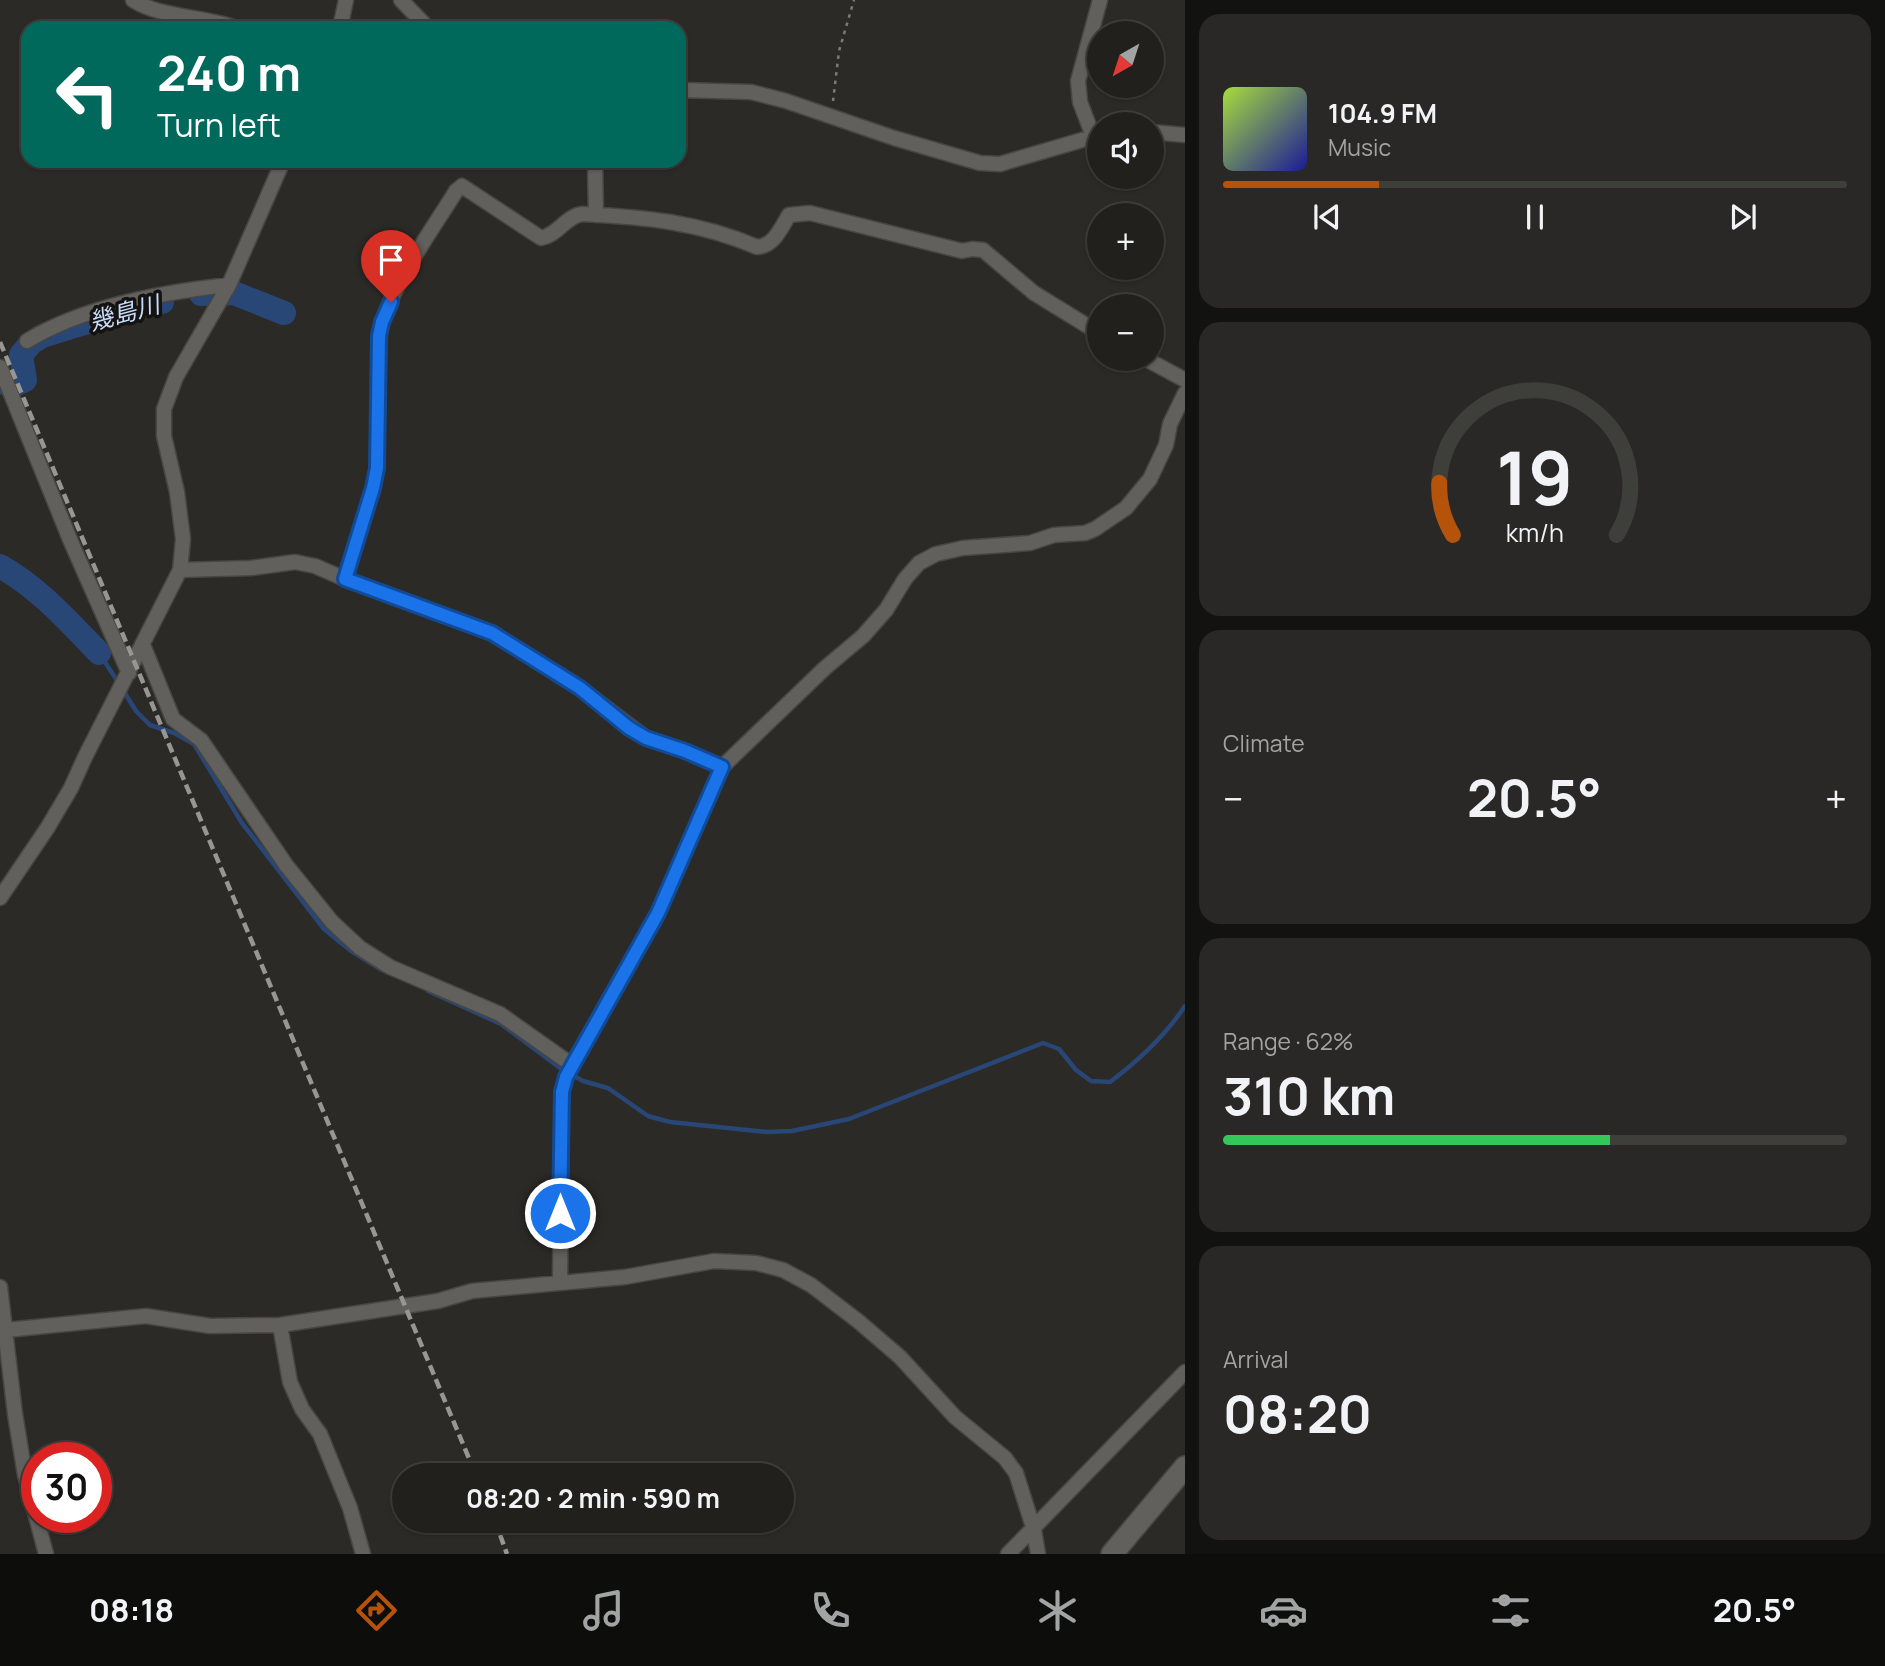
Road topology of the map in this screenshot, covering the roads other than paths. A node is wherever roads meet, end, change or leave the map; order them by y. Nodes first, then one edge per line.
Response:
1 (133, 0) edge
2 (346, 0) edge
3 (401, 0) edge
4 (1100, 0) edge
5 (212, 21) edge
6 (342, 21) edge
7 (421, 21) edge
8 (686, 90) edge
9 (1087, 116) edge
10 (1164, 133) edge
11 (1185, 135) edge
12 (1087, 138) edge
13 (280, 168) edge
14 (595, 168) edge
15 (596, 215) junction
16 (229, 285) junction
17 (1087, 326) edge
18 (27, 341) dead end
19 (0, 367) edge
20 (1164, 369) edge
21 (1185, 380) edge
22 (1185, 393) edge
23 (180, 570) junction
24 (345, 579) junction
25 (143, 645) junction
26 (127, 676) junction
27 (722, 767) junction
28 (0, 898) edge
29 (569, 1070) junction
30 (560, 1282) junction
31 (0, 1287) edge
32 (280, 1325) junction
33 (6, 1330) junction
34 (1185, 1373) edge
35 (1185, 1467) edge
36 (1034, 1530) junction
37 (46, 1554) edge
38 (363, 1554) edge
39 (1008, 1554) edge
40 (1038, 1554) edge
41 (1112, 1554) edge

1 - 5 street
2 - 6 street
3 - 7 street
4 - 9 street
8 - 12 street
10 - 11 street
13 - 16 street
14 - 15 street
15 - 17 street
15 - 24 street
16 - 18 street
16 - 23 street
19 - 26 street
20 - 21 street
22 - 27 street
23 - 24 street
23 - 25 street
24 - 27 street
25 - 26 street
25 - 29 street
26 - 28 street
27 - 29 street
29 - 30 street
30 - 32 street
30 - 36 street
31 - 33 street
32 - 33 street
32 - 38 street
33 - 37 street
34 - 36 street
35 - 41 main road
36 - 39 street
36 - 40 street

